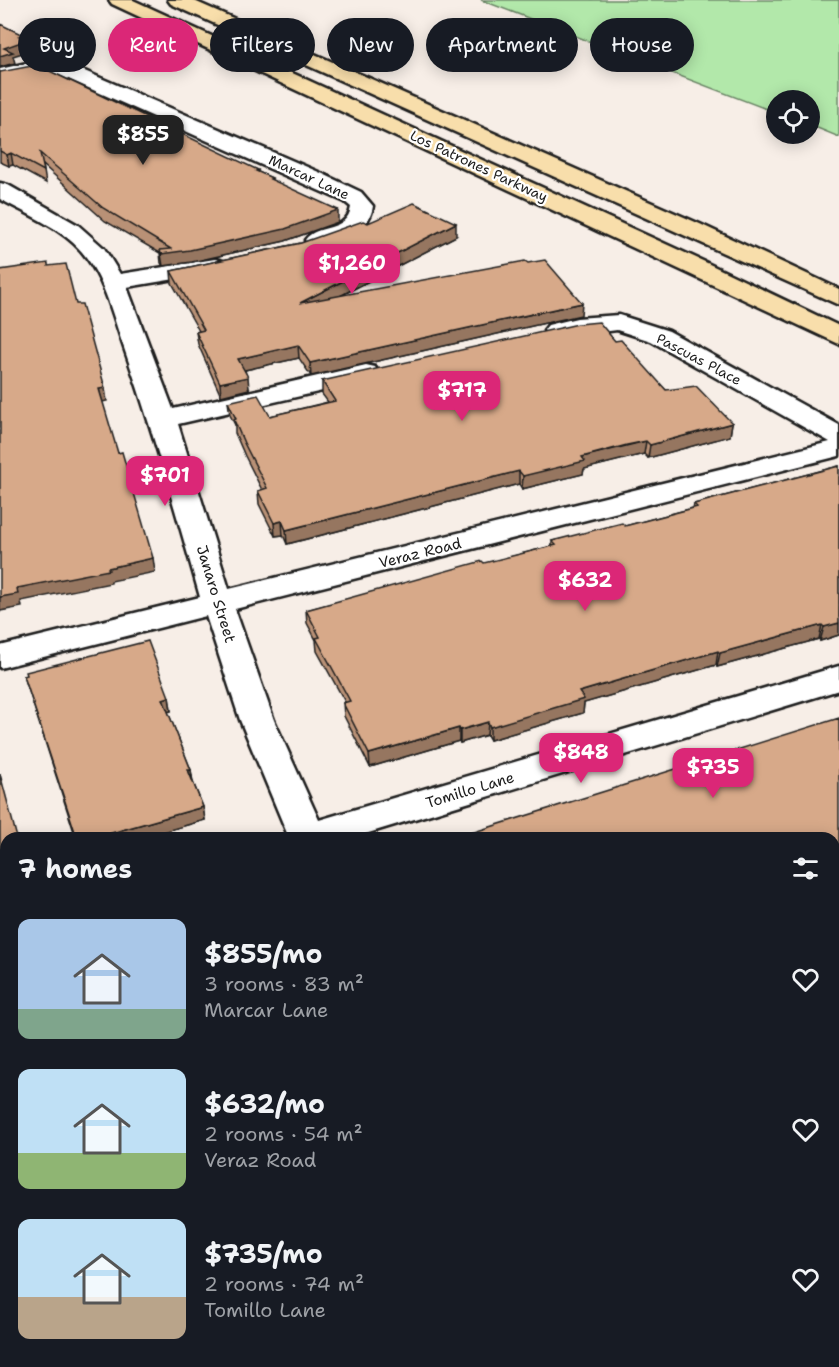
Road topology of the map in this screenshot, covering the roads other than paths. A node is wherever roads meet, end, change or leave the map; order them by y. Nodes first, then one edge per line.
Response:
1 (118, 0) edge
2 (177, 0) edge
3 (0, 76) edge
4 (0, 190) edge
5 (293, 248) edge
6 (237, 261) edge
7 (113, 282) junction
8 (839, 298) edge
9 (531, 336) edge
10 (839, 336) edge
11 (393, 367) edge
12 (163, 419) junction
13 (839, 436) edge
14 (839, 448) edge
15 (218, 604) junction
16 (0, 657) edge
17 (839, 678) edge
18 (305, 832) edge
19 (328, 832) edge

1 - 10 highway, Los Patrones Parkway
2 - 8 highway, Los Patrones Parkway
3 - 5 street, Marcar Lane
4 - 7 street, Janaro Street
6 - 7 street
7 - 12 street, Janaro Street
9 - 13 street, Pascuas Place
11 - 12 street
12 - 15 street, Janaro Street
14 - 15 street, Veraz Road
15 - 16 street, Veraz Road
15 - 18 street, Janaro Street
17 - 19 street, Tomillo Lane

